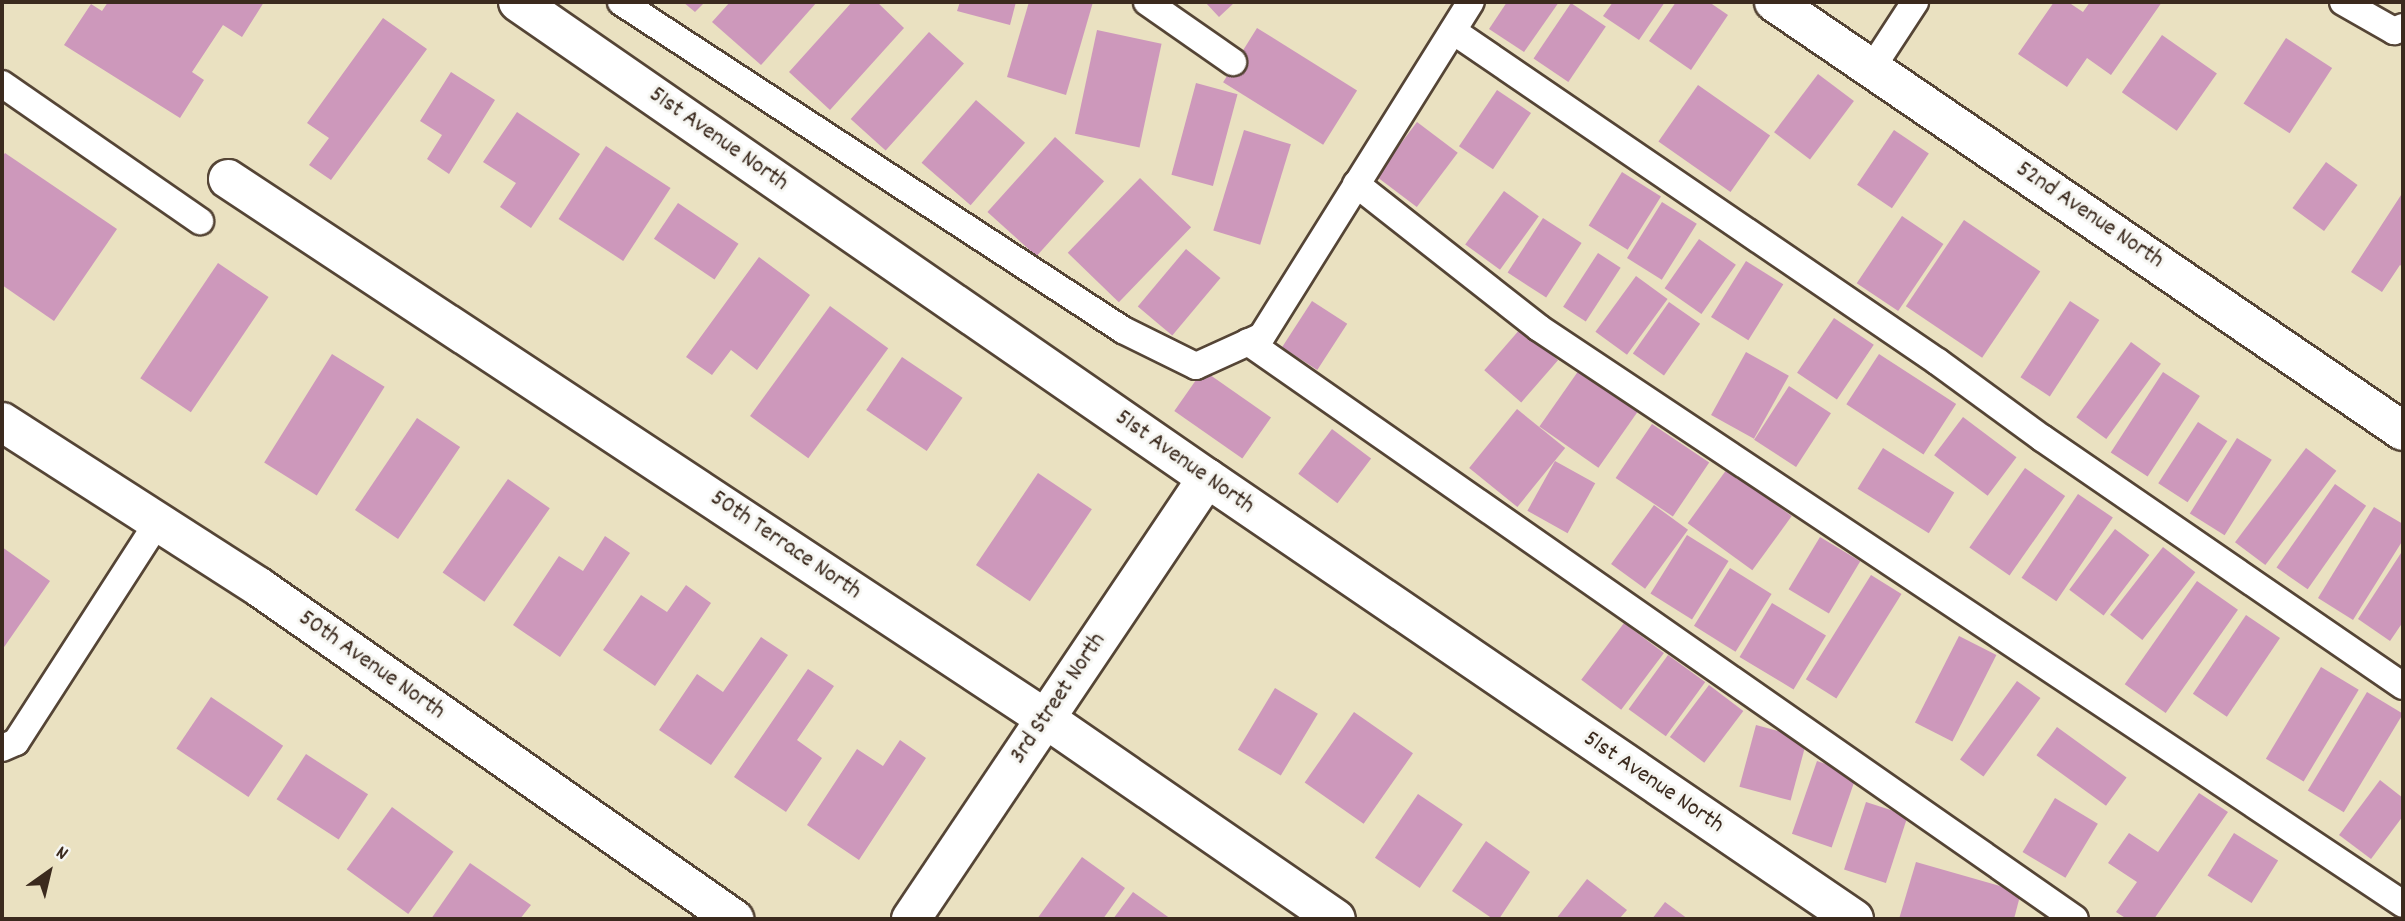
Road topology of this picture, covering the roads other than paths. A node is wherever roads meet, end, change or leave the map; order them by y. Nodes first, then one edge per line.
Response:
1 (518, 2) edge
2 (621, 2) edge
3 (1147, 2) edge
4 (1471, 2) edge
5 (1773, 2) edge
6 (1915, 2) edge
7 (2343, 2) edge
8 (2403, 27) edge
9 (1453, 31) junction
10 (1233, 62) dead end
11 (1872, 68) junction
12 (2, 84) edge
13 (229, 179) dead end
14 (1356, 184) junction
15 (200, 221) dead end
16 (1248, 342) junction
17 (2, 422) edge
18 (2403, 431) edge
19 (1207, 478) junction
20 (157, 523) junction
21 (2403, 686) edge
22 (1046, 719) junction
23 (2, 748) edge
24 (2403, 904) edge
25 (734, 919) edge
26 (911, 919) edge
27 (1336, 919) edge
28 (1854, 919) edge
29 (2075, 919) edge

1 - 19 street, 51st Avenue North
2 - 16 lane
3 - 10 lane
4 - 9 lane
5 - 11 street, 52nd Avenue North
6 - 11 lane
7 - 8 lane
9 - 14 lane
9 - 21 lane
11 - 18 street, 52nd Avenue North
12 - 15 lane
13 - 22 street, 50th Terrace North
14 - 16 lane
14 - 24 lane
16 - 29 lane
17 - 20 street, 50th Avenue North
19 - 22 street, 3rd Street North
19 - 28 street, 51st Avenue North
20 - 23 lane
20 - 25 street, 50th Avenue North
22 - 26 street, 3rd Street North
22 - 27 street, 50th Terrace North

